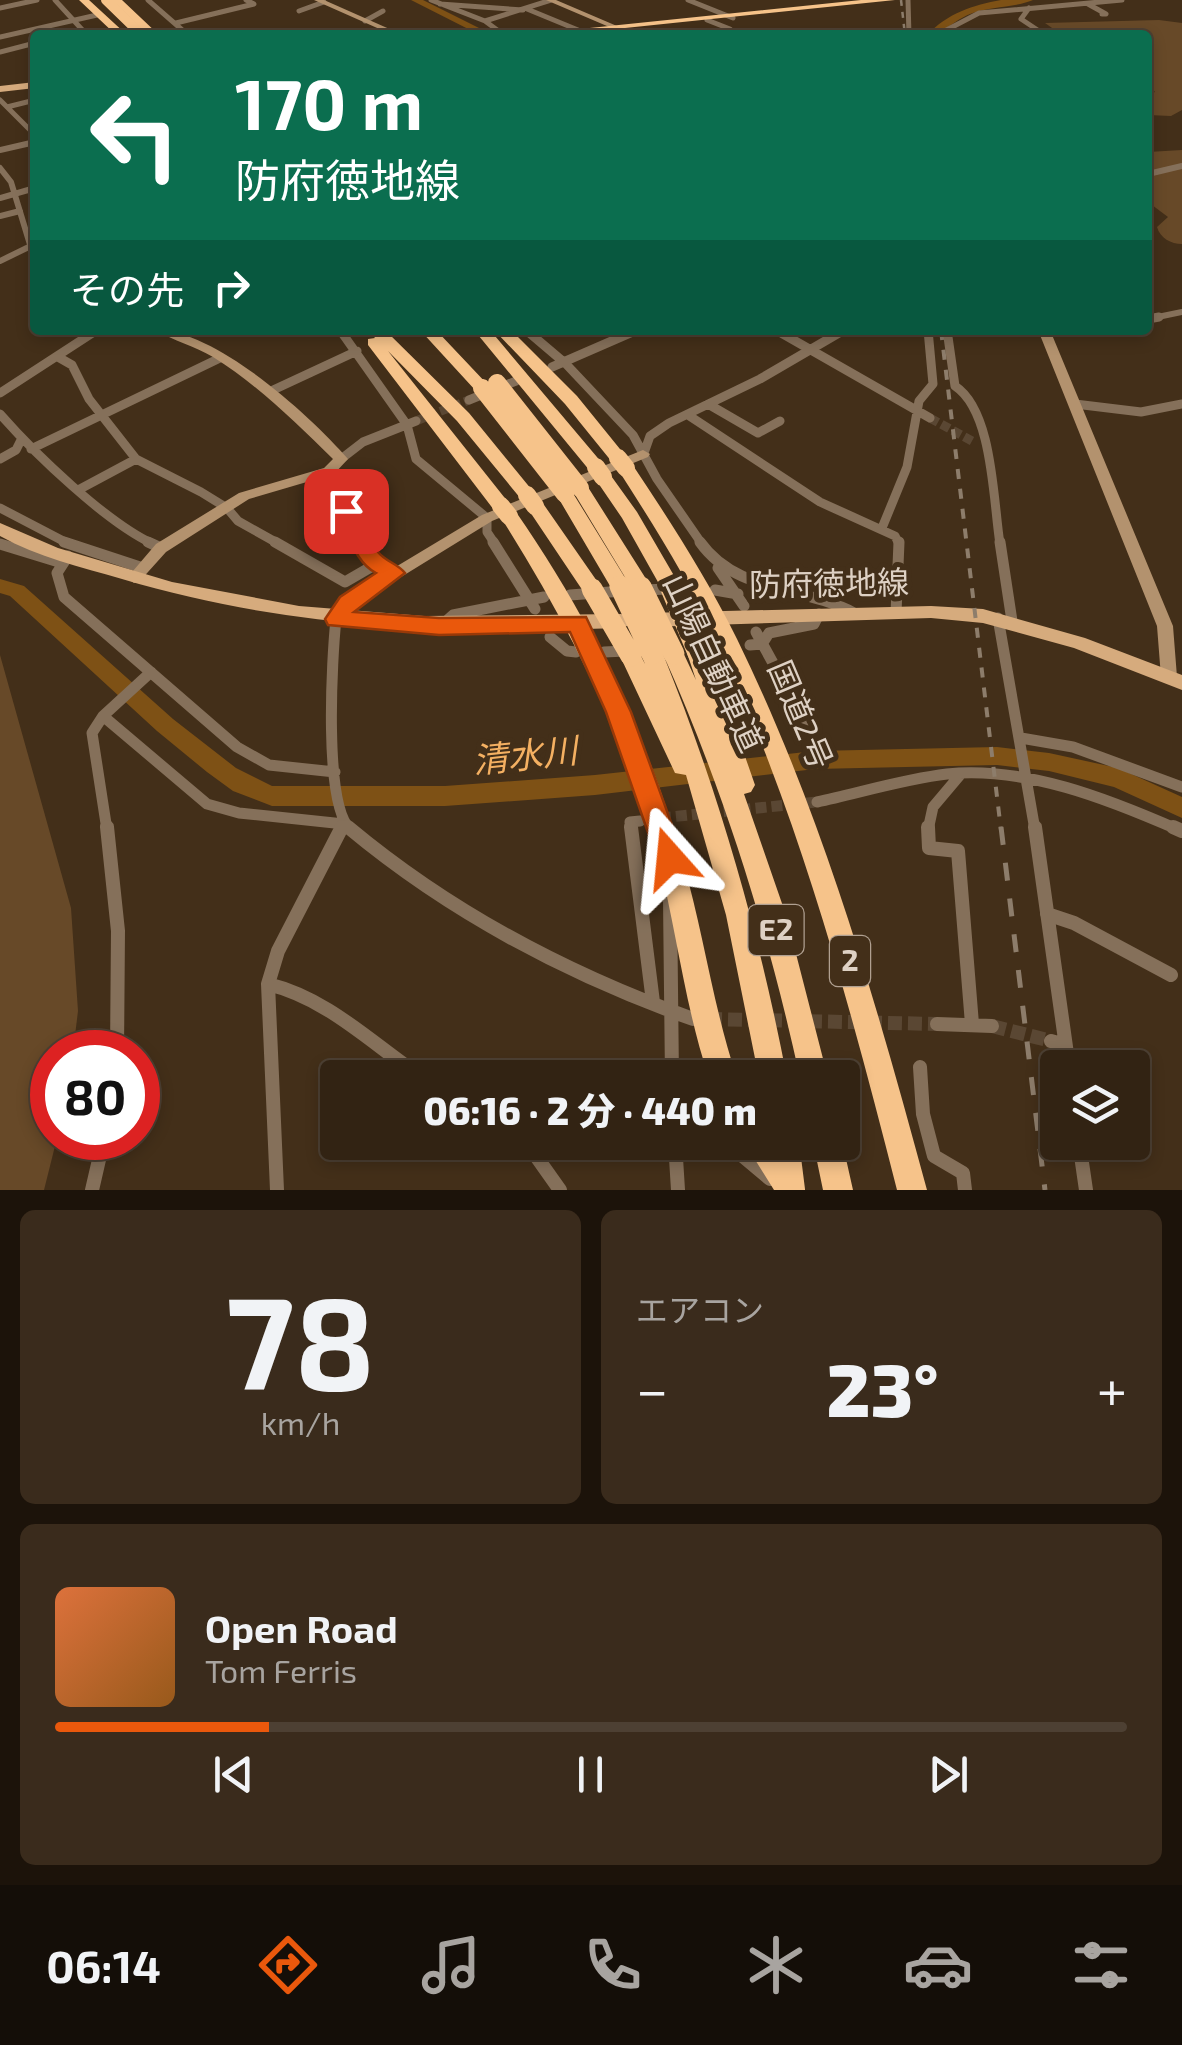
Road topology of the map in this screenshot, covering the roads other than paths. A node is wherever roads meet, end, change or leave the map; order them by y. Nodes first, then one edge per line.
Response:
1 (37, 0) edge
2 (55, 0) edge
3 (84, 0) edge
4 (95, 0) edge
5 (106, 0) edge
6 (118, 0) edge
7 (229, 0) edge
8 (246, 0) edge
9 (431, 0) edge
10 (551, 0) edge
11 (688, 0) edge
12 (890, 0) edge
13 (911, 0) edge
14 (1122, 0) edge
15 (321, 1) edge
16 (150, 2) edge
17 (440, 4) junction
18 (536, 4) junction
19 (1088, 4) junction
20 (242, 7) junction
21 (0, 8) edge
22 (129, 8) dead end
23 (1028, 8) junction
24 (525, 9) junction
25 (383, 10) dead end
26 (299, 11) dead end
27 (552, 11) dead end
28 (1102, 14) dead end
29 (97, 15) dead end
30 (76, 20) junction
31 (366, 21) junction
32 (731, 21) junction
33 (484, 22) junction
34 (176, 23) junction
35 (617, 27) junction
36 (44, 30) edge
37 (84, 30) edge
38 (117, 30) edge
39 (126, 30) edge
40 (137, 30) edge
41 (149, 30) edge
42 (183, 30) edge
43 (387, 30) edge
44 (496, 30) edge
45 (578, 30) joint
46 (594, 30) edge
47 (623, 30) edge
48 (909, 30) edge
49 (946, 30) edge
50 (1038, 30) edge
51 (30, 34) edge
52 (0, 38) edge
53 (30, 46) edge
54 (2, 56) edge
55 (30, 83) edge
56 (0, 86) edge
57 (0, 100) edge
58 (30, 101) edge
59 (4, 108) edge
60 (30, 133) edge
61 (30, 140) edge
62 (0, 150) edge
63 (1182, 166) edge
64 (0, 168) edge
65 (1152, 173) edge
66 (30, 190) edge
67 (15, 194) junction
68 (0, 198) edge
69 (20, 211) junction
70 (0, 216) edge
71 (30, 239) edge
72 (30, 246) edge
73 (0, 261) edge
74 (1182, 312) edge
75 (1152, 319) edge
76 (90, 335) edge
77 (178, 335) edge
78 (344, 335) edge
79 (367, 335) edge
80 (381, 335) edge
81 (432, 335) edge
82 (449, 335) edge
83 (486, 335) edge
84 (507, 335) edge
85 (532, 335) edge
86 (626, 335) edge
87 (784, 335) edge
88 (835, 335) edge
89 (928, 335) edge
90 (948, 335) edge
91 (1046, 335) edge
92 (808, 349) junction
93 (357, 352) junction
94 (58, 357) junction
95 (220, 358) junction
96 (566, 364) junction
97 (552, 367) dead end
98 (516, 381) dead end
99 (271, 390) junction
100 (482, 391) junction
101 (0, 392) edge
102 (708, 404) junction
103 (1075, 404) junction
104 (1182, 404) edge
105 (914, 410) junction
106 (0, 414) edge
107 (688, 414) junction
108 (103, 416) junction
109 (930, 418) tunnel mouth
110 (780, 421) dead end
111 (411, 423) junction
112 (22, 438) junction
113 (972, 440) tunnel mouth
114 (986, 444) junction
115 (31, 450) junction
116 (643, 454) junction
117 (0, 458) edge
118 (136, 458) junction
119 (340, 459) junction
120 (328, 471) junction
121 (80, 489) junction
122 (0, 508) edge
123 (227, 508) junction
124 (499, 513) junction
125 (882, 528) junction
126 (0, 529) edge
127 (0, 544) edge
128 (161, 548) junction
129 (65, 560) junction
130 (376, 564) junction
131 (715, 564) junction
132 (139, 573) junction
133 (394, 573) junction
134 (679, 587) junction
135 (714, 590) dead end
136 (790, 593) junction
137 (739, 594) junction
138 (544, 596) dead end
139 (570, 596) dead end
140 (529, 598) junction
141 (744, 606) dead end
142 (535, 610) dead end
143 (896, 613) junction
144 (818, 614) junction
145 (855, 614) junction
146 (782, 615) junction
147 (718, 616) junction
148 (336, 619) junction
149 (1005, 620) junction
150 (578, 623) junction
151 (439, 626) junction
152 (756, 632) dead end
153 (550, 637) dead end
154 (756, 644) junction
155 (576, 652) dead end
156 (604, 652) dead end
157 (672, 653) junction
158 (151, 672) junction
159 (1176, 680) edge
160 (106, 713) junction
161 (808, 727) dead end
162 (1022, 740) junction
163 (960, 775) junction
164 (335, 776) junction
165 (1027, 776) junction
166 (717, 786) junction
167 (1182, 787) edge
168 (817, 802) tunnel mouth
169 (341, 819) junction
170 (640, 820) dead end
171 (1182, 830) edge
172 (670, 858) junction
173 (1047, 914) junction
174 (1171, 975) dead end
175 (268, 984) junction
176 (653, 1002) junction
177 (668, 1011) junction
178 (693, 1019) tunnel mouth
179 (937, 1024) tunnel mouth
180 (972, 1024) junction
181 (992, 1026) tunnel mouth
182 (119, 1030) edge
183 (1061, 1050) edge
184 (393, 1060) edge
185 (671, 1060) edge
186 (720, 1060) edge
187 (770, 1060) edge
188 (809, 1060) edge
189 (920, 1067) dead end
190 (99, 1160) edge
191 (539, 1160) edge
192 (676, 1160) edge
193 (747, 1160) edge
194 (771, 1160) edge
195 (787, 1160) edge
196 (832, 1160) edge
197 (1082, 1160) edge
198 (92, 1190) edge
199 (276, 1190) edge
200 (560, 1190) edge
201 (678, 1190) edge
202 (781, 1190) edge
203 (791, 1190) edge
204 (838, 1190) edge
205 (912, 1190) edge
206 (965, 1190) edge
207 (1086, 1190) edge

1 - 21 street
2 - 30 street
3 - 38 highway
4 - 39 highway
5 - 40 highway, bridge
6 - 41 highway
7 - 20 street
8 - 20 street
9 - 17 street
10 - 18 street
10 - 35 street
11 - 32 street
12 - 32 highway
13 - 32 highway
13 - 48 street
14 - 19 street
15 - 26 street
15 - 31 street
16 - 22 street
16 - 34 street
17 - 24 street
17 - 33 street
18 - 24 street
18 - 27 street
19 - 23 street
19 - 28 street
20 - 34 street
23 - 49 street
23 - 50 street
24 - 33 street
24 - 45 street
25 - 31 street
29 - 30 street
30 - 36 street
30 - 37 street
31 - 43 street
32 - 35 highway
32 - 35 highway
33 - 44 street
34 - 42 street
35 - 45 highway
35 - 46 highway
35 - 47 street
51 - 52 street
53 - 54 street
55 - 56 main road
57 - 59 street
58 - 59 street
59 - 60 street
61 - 62 street
63 - 65 street
64 - 67 street
66 - 67 street
67 - 68 street
67 - 69 street
69 - 70 street
69 - 71 street
72 - 73 street
74 - 75 street
76 - 94 street
77 - 95 street
78 - 93 street
79 - 124 highway
80 - 157 highway, bridge
81 - 100 highway, 山陽自動車道 / E2
82 - 100 highway, 山陽自動車道 / E2
83 - 134 highway
84 - 147 highway, 国道2号 / 2
85 - 96 street
86 - 96 street
87 - 92 street
88 - 92 street
89 - 105 street
90 - 114 street
91 - 103 street
92 - 102 street
92 - 105 street
93 - 99 street
93 - 111 street
94 - 101 street
94 - 108 street
95 - 99 street
95 - 108 street
96 - 97 street
96 - 116 street
98 - 100 street
99 - 119 street
100 - 157 highway, 山陽自動車道 / E2, bridge
102 - 107 street
102 - 110 street
103 - 104 street
103 - 159 street
105 - 109 street
105 - 125 street
106 - 112 street
107 - 116 street
107 - 125 street
108 - 115 street
108 - 118 street
111 - 119 street
111 - 124 street
112 - 115 street
112 - 117 street
113 - 114 street
114 - 149 street
115 - 121 street
116 - 124 street
116 - 131 street
118 - 121 street
118 - 123 street
119 - 120 street
120 - 123 street
120 - 130 street
121 - 128 street
122 - 132 street
123 - 128 street
123 - 130 street
124 - 133 street
124 - 140 street
124 - 150 highway
125 - 143 street
126 - 129 main road, 防府徳地線
127 - 129 street
128 - 132 street
129 - 132 main road, 防府徳地線
129 - 158 street
130 - 133 street
131 - 136 street
131 - 137 street
132 - 148 main road, 防府徳地線
133 - 148 street
134 - 139 street
134 - 157 highway, bridge
135 - 137 street
136 - 145 street
136 - 146 street
137 - 141 street
138 - 140 street
140 - 142 street
140 - 151 street
143 - 145 main road, 防府徳地線
143 - 149 main road, 防府徳地線
144 - 145 main road, 防府徳地線
144 - 146 main road, 防府徳地線
144 - 154 street
146 - 147 main road, 防府徳地線
147 - 150 main road, 防府徳地線
147 - 205 highway, 国道2号 / 2
148 - 151 main road, 防府徳地線
148 - 164 street
149 - 159 main road, 防府徳地線
149 - 162 street
150 - 151 main road, 防府徳地線
150 - 172 highway
152 - 154 street
153 - 155 street
154 - 161 street
156 - 157 street
157 - 166 highway, 山陽自動車道 / E2
157 - 166 highway
158 - 160 street
158 - 164 street
160 - 169 street
160 - 182 street
162 - 165 street
162 - 167 street
163 - 165 street
163 - 168 street
163 - 180 street
164 - 169 street
165 - 171 street
165 - 173 street
166 - 187 highway, 山陽自動車道 / E2
166 - 188 highway, 山陽自動車道 / E2
169 - 175 street
169 - 176 street
170 - 176 street
172 - 177 street
172 - 186 highway
173 - 174 street
173 - 183 street
175 - 184 street
175 - 199 street
176 - 177 street
177 - 178 street
177 - 185 street
179 - 180 street
180 - 181 street
189 - 206 street
190 - 198 street
191 - 200 street
192 - 201 street
193 - 202 street
194 - 203 highway
195 - 203 highway, bridge
196 - 204 highway
197 - 207 street

